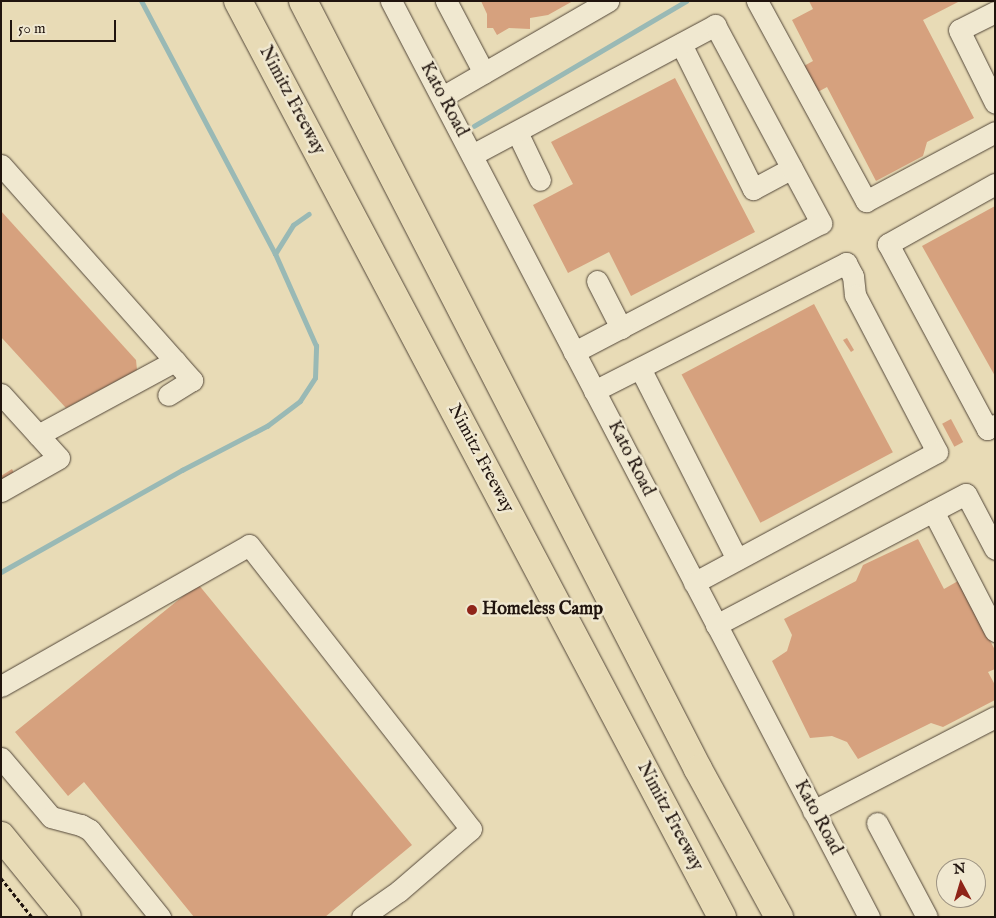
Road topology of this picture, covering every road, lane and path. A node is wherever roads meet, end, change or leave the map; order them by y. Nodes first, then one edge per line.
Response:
1 (238, 1) edge
2 (304, 1) edge
3 (391, 1) edge
4 (446, 1) edge
5 (608, 1) edge
6 (758, 1) edge
7 (993, 16) edge
8 (681, 44) junction
9 (484, 73) junction
10 (442, 97) junction
11 (995, 103) edge
12 (517, 132) junction
13 (995, 132) edge
14 (472, 155) junction
15 (1, 164) edge
16 (792, 168) junction
17 (540, 180) dead end
18 (995, 184) edge
19 (597, 281) dead end
20 (621, 328) junction
21 (574, 352) junction
22 (175, 361) junction
23 (640, 368) junction
24 (594, 391) junction
25 (1, 394) edge
26 (168, 395) dead end
27 (995, 425) edge
28 (38, 435) junction
29 (1, 491) edge
30 (933, 511) junction
31 (995, 549) edge
32 (738, 559) junction
33 (694, 583) junction
34 (716, 625) junction
35 (995, 631) edge
36 (1, 686) edge
37 (995, 716) edge
38 (1, 758) edge
39 (813, 811) junction
40 (877, 823) dead end
41 (1, 836) edge
42 (1, 878) edge
43 (32, 917) edge
44 (67, 917) edge
45 (160, 917) edge
46 (362, 917) edge
47 (722, 917) edge
48 (779, 917) edge
49 (869, 917) edge
50 (927, 917) edge

1 - 47 main road, Nimitz Freeway
2 - 48 main road
3 - 10 street, Kato Road
4 - 9 street
5 - 9 street
6 - 13 street
7 - 11 street
8 - 12 street
8 - 16 street
8 - 16 street
9 - 10 street
10 - 14 street, Kato Road
12 - 14 street
12 - 17 street
14 - 21 street, Kato Road
15 - 22 street
16 - 20 street
18 - 27 street
19 - 20 street
20 - 21 street
21 - 24 street, Kato Road
22 - 26 street
22 - 28 street
23 - 24 street
23 - 32 street
23 - 32 street
24 - 33 street, Kato Road
25 - 28 street
28 - 29 street
30 - 31 street
30 - 34 street
30 - 35 street
32 - 33 street
33 - 34 street, Kato Road
34 - 39 street, Kato Road
36 - 46 street
37 - 39 street
38 - 45 street
39 - 49 street, Kato Road
40 - 50 street
41 - 44 main road
42 - 43 path

